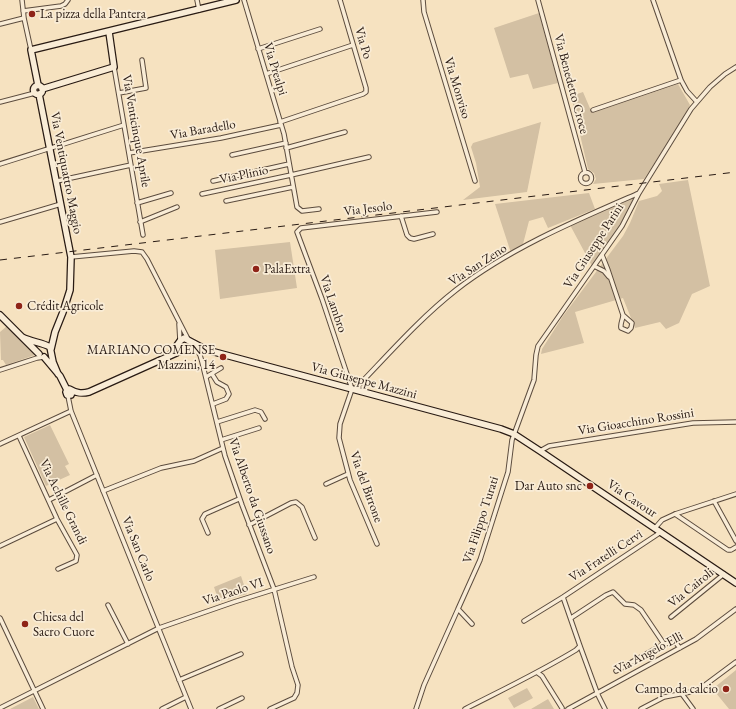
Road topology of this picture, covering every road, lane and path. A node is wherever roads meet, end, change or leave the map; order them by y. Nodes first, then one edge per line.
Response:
1 (22, 0) edge
2 (68, 0) edge
3 (197, 0) edge
4 (236, 0) edge
5 (244, 0) edge
6 (340, 0) edge
7 (423, 0) edge
8 (538, 0) edge
9 (653, 0) edge
10 (199, 10) junction
11 (23, 11) junction
12 (24, 18) junction
13 (0, 24) edge
14 (320, 29) dead end
15 (109, 32) junction
16 (353, 45) junction
17 (258, 49) junction
18 (31, 50) junction
19 (142, 60) dead end
20 (114, 67) junction
21 (736, 67) edge
22 (266, 74) junction
23 (681, 80) junction
24 (39, 90) junction
25 (366, 92) joint
26 (119, 93) junction
27 (0, 102) edge
28 (696, 102) junction
29 (593, 110) dead end
30 (280, 123) junction
31 (124, 125) junction
32 (344, 132) dead end
33 (286, 143) junction
34 (286, 148) junction
35 (50, 149) junction
36 (129, 153) junction
37 (232, 155) dead end
38 (369, 157) dead end
39 (0, 164) edge
40 (289, 164) junction
41 (131, 165) junction
42 (585, 172) dead end
43 (291, 175) junction
44 (57, 181) junction
45 (213, 181) dead end
46 (475, 181) dead end
47 (293, 187) junction
48 (171, 193) dead end
49 (639, 193) junction
50 (202, 194) dead end
51 (226, 200) dead end
52 (137, 203) junction
53 (61, 204) junction
54 (177, 207) dead end
55 (320, 209) dead end
56 (437, 212) dead end
57 (402, 216) junction
58 (0, 222) edge
59 (140, 222) junction
60 (301, 228) joint
61 (433, 234) dead end
62 (143, 235) dead end
63 (602, 255) junction
64 (71, 257) junction
65 (594, 266) junction
66 (610, 279) junction
67 (0, 315) edge
68 (623, 315) dead end
69 (178, 321) junction
70 (55, 332) junction
71 (22, 337) junction
72 (189, 340) junction
73 (180, 341) junction
74 (44, 345) junction
75 (195, 348) junction
76 (186, 349) junction
77 (205, 350) junction
78 (51, 351) junction
79 (42, 356) junction
80 (165, 359) junction
81 (202, 362) junction
82 (221, 368) dead end
83 (0, 370) edge
84 (58, 374) junction
85 (212, 374) junction
86 (206, 377) junction
87 (353, 390) junction
88 (69, 392) junction
89 (213, 404) junction
90 (71, 411) junction
91 (264, 418) dead end
92 (217, 422) junction
93 (736, 422) edge
94 (259, 428) dead end
95 (514, 434) junction
96 (19, 436) junction
97 (221, 440) junction
98 (0, 444) edge
99 (223, 448) junction
100 (540, 451) junction
101 (348, 474) junction
102 (97, 475) junction
103 (326, 484) dead end
104 (103, 491) junction
105 (736, 494) edge
106 (239, 499) junction
107 (49, 500) junction
108 (714, 501) junction
109 (675, 514) junction
110 (57, 519) junction
111 (249, 524) junction
112 (655, 528) junction
113 (661, 532) junction
114 (208, 533) dead end
115 (315, 538) dead end
116 (736, 541) edge
117 (377, 544) dead end
118 (0, 546) edge
119 (736, 548) edge
120 (58, 569) dead end
121 (724, 574) junction
122 (314, 576) dead end
123 (736, 583) edge
124 (274, 589) junction
125 (563, 597) junction
126 (108, 604) dead end
127 (458, 609) junction
128 (736, 609) edge
129 (671, 617) dead end
130 (0, 618) edge
131 (571, 618) junction
132 (524, 621) dead end
133 (472, 624) dead end
134 (159, 628) junction
135 (128, 644) junction
136 (664, 644) junction
137 (580, 646) junction
138 (680, 648) junction
139 (241, 654) dead end
140 (736, 662) edge
141 (616, 671) dead end
142 (538, 673) junction
143 (179, 680) junction
144 (34, 691) junction
145 (598, 692) junction
146 (682, 694) junction
147 (186, 697) junction
148 (242, 698) dead end
149 (0, 708) edge
150 (43, 709) edge
151 (162, 709) edge
152 (191, 709) edge
153 (219, 709) edge
154 (270, 709) edge
155 (416, 709) edge
156 (465, 709) edge
157 (562, 709) edge
158 (567, 709) edge
159 (605, 709) edge
160 (641, 709) edge
161 (693, 709) edge

1 - 11 street
2 - 11 street
3 - 10 street
4 - 10 street
5 - 17 street, Via Prealpi
6 - 16 street, Via Po
7 - 46 street, Via Monviso
8 - 42 street, Via Benedetto Croce
9 - 23 street
10 - 15 street
11 - 12 street
12 - 13 street
12 - 18 street
14 - 17 street
15 - 18 street
15 - 20 street, Via Venticinque Aprile
16 - 22 street
16 - 25 street, Via Po
17 - 22 street, Via Prealpi
18 - 24 street, Via Ventiquattro Maggio
19 - 26 street
20 - 24 street
20 - 26 street, Via Venticinque Aprile
21 - 28 street, Via Giuseppe Parini
22 - 30 street, Via Prealpi
23 - 28 street
23 - 29 street
24 - 27 street
24 - 35 street, Via Ventiquattro Maggio
25 - 30 street, Via Baradello
26 - 31 street, Via Venticinque Aprile
28 - 49 street, Via Giuseppe Parini
30 - 33 street, Via Prealpi
30 - 36 street, Via Baradello
31 - 35 street
31 - 36 street, Via Venticinque Aprile
32 - 34 street
33 - 34 street, Via Prealpi
33 - 37 street
34 - 40 street, Via Prealpi
35 - 39 street
35 - 44 street, Via Ventiquattro Maggio
36 - 41 street, Via Venticinque Aprile
38 - 43 street
40 - 43 street, Via Prealpi
40 - 45 street
41 - 44 street
41 - 52 street, Via Venticinque Aprile
43 - 47 street, Via Prealpi
43 - 50 street, Via Plinio
44 - 53 street, Via Ventiquattro Maggio
47 - 51 street
47 - 55 street, Via Prealpi
48 - 52 street
49 - 63 street, Via Giuseppe Parini
49 - 87 street, Via San Zeno
52 - 59 street, Via Venticinque Aprile
53 - 58 street
53 - 64 street, Via Ventiquattro Maggio
54 - 59 street
56 - 57 street, Via Jesolo
57 - 60 street, Via Jesolo
57 - 61 street
59 - 62 street, Via Venticinque Aprile
60 - 87 street, Via Lambro
63 - 65 street, Via Giuseppe Parini
63 - 66 street
64 - 69 street
64 - 70 street
65 - 66 street
65 - 95 street, Via Giuseppe Parini
66 - 68 street
67 - 71 street
69 - 72 street
69 - 73 street
70 - 74 street
70 - 78 street
71 - 74 street
71 - 79 street
72 - 73 street
72 - 76 street
72 - 77 street, Via Giuseppe Mazzini
73 - 76 street
73 - 80 street
74 - 78 street
74 - 79 street
75 - 76 street, Via Giuseppe Mazzini
75 - 77 street, Via Giuseppe Mazzini
75 - 81 street, Via Alberto da Giussano
76 - 80 street, Via Giuseppe Mazzini
77 - 81 street, Via Alberto da Giussano
77 - 87 street, Via Giuseppe Mazzini
78 - 79 street
78 - 84 street
79 - 83 street
79 - 84 street
80 - 88 street
81 - 86 street, Via Alberto da Giussano
82 - 85 street
84 - 88 street
85 - 86 street
85 - 89 street
86 - 89 street, Via Alberto da Giussano
87 - 95 street, Via Giuseppe Mazzini
87 - 101 street, Via del Birrone
88 - 90 street, Via San Carlo
89 - 92 street, Via Alberto da Giussano
90 - 96 street
90 - 102 street, Via San Carlo
91 - 92 street
92 - 97 street, Via Alberto da Giussano
93 - 100 street, Via Gioacchino Rossini
94 - 97 street
95 - 100 street, Via Cavour
95 - 127 street, Via Filippo Turati
96 - 98 street
96 - 107 street, Via Achille Grandi
97 - 99 street, Via Alberto da Giussano
99 - 104 street
99 - 106 street, Via Alberto da Giussano
100 - 112 street, Via Cavour
101 - 103 street
101 - 117 street, Via del Birrone
102 - 104 street, Via San Carlo
102 - 107 street
104 - 134 street, Via San Carlo
105 - 108 street
106 - 111 street, Via Alberto da Giussano
106 - 114 street
107 - 110 street, Via Achille Grandi
108 - 109 street
108 - 116 street
109 - 112 street
109 - 119 street
110 - 118 street
110 - 120 street, Via Achille Grandi
111 - 115 street
111 - 124 street, Via Alberto da Giussano
112 - 113 street, Via Cavour
113 - 121 street, Via Cavour
113 - 125 street, Via Fratelli Cervi
121 - 123 street, Via Cavour
121 - 129 street, Via Cairoli
122 - 124 street, Via Paolo VI
124 - 134 street, Via Paolo VI
124 - 154 street, Via Alberto da Giussano
125 - 131 street
125 - 132 street, Via Fratelli Cervi
126 - 135 street
127 - 133 street
127 - 155 street, Via Filippo Turati
128 - 138 street, Via Angelo Elli
130 - 144 street
131 - 136 street
131 - 137 street
134 - 135 street, Via Paolo VI
134 - 143 street, Via San Carlo
135 - 144 street, Via Paolo VI
136 - 138 street
136 - 141 street
137 - 142 street
137 - 145 street
138 - 145 street, Via Angelo Elli
139 - 143 street
140 - 146 street
142 - 156 street
142 - 157 street
143 - 147 street, Via San Carlo
144 - 149 street, Via Paolo VI
144 - 150 street
145 - 158 street, Via Angelo Elli
145 - 159 street
146 - 160 street
146 - 161 street
147 - 151 street
147 - 152 street, Via San Carlo
148 - 153 street
157 - 158 street

